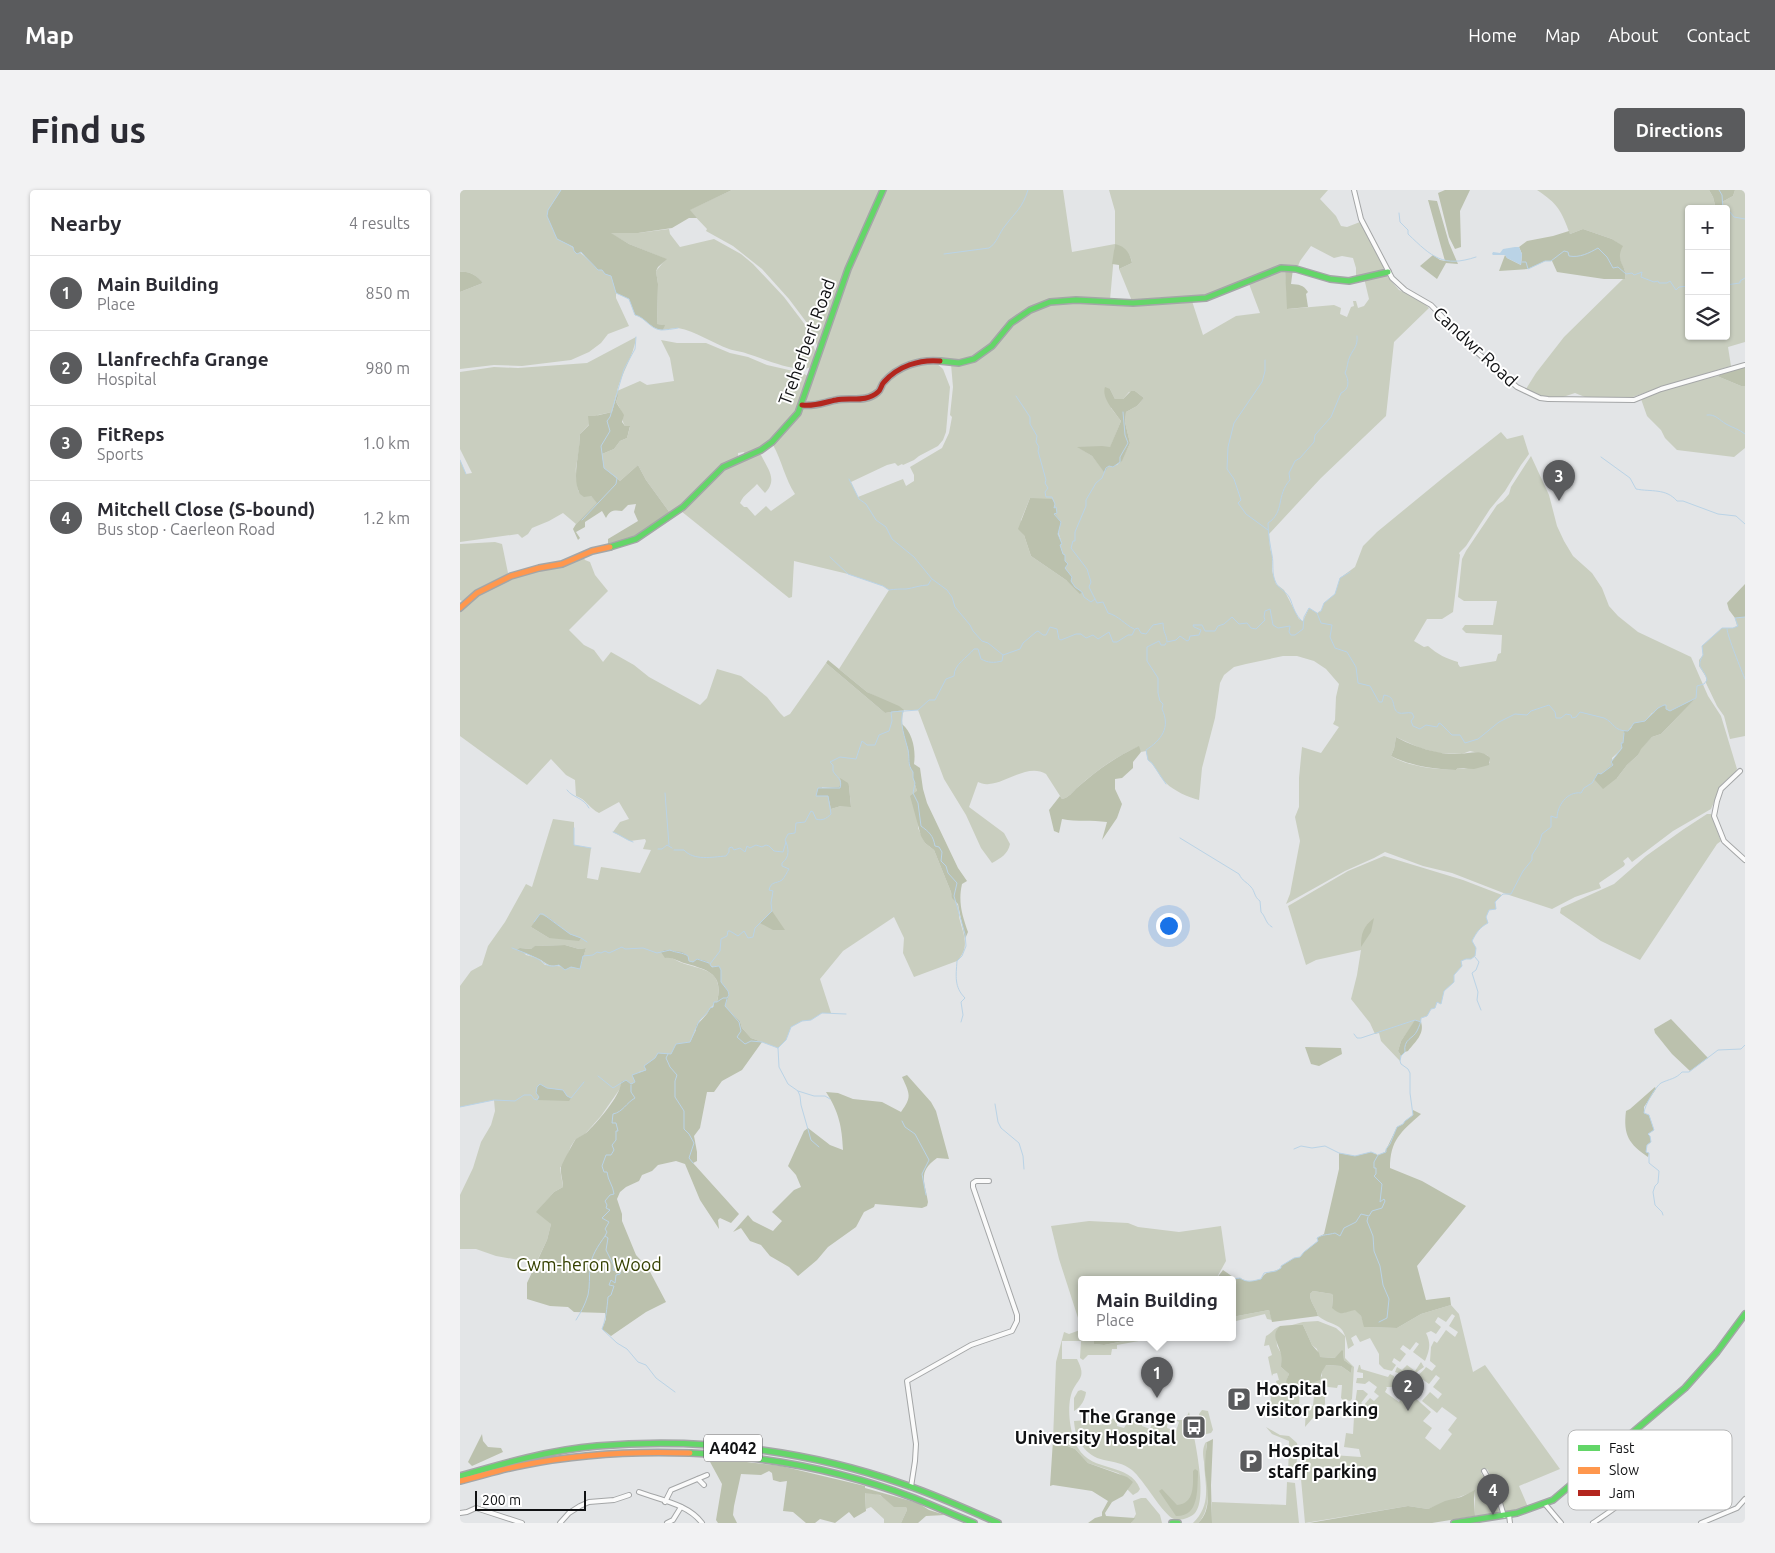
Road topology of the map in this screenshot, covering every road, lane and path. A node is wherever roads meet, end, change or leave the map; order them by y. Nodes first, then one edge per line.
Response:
1 (883, 190) edge
2 (1354, 190) edge
3 (1388, 272) junction
4 (1745, 365) edge
5 (802, 405) junction
6 (460, 608) edge
7 (1740, 771) dead end
8 (1745, 860) edge
9 (989, 1181) dead end
10 (1745, 1314) edge
11 (1636, 1430) edge
12 (1484, 1471) dead end
13 (707, 1475) dead end
14 (460, 1476) edge
15 (698, 1479) junction
16 (460, 1481) edge
17 (704, 1485) dead end
18 (912, 1487) junction
19 (1568, 1488) edge
20 (639, 1492) dead end
21 (629, 1495) dead end
22 (1745, 1499) edge
23 (665, 1502) junction
24 (1545, 1504) junction
25 (681, 1507) junction
26 (1612, 1510) edge
27 (1731, 1510) edge
28 (1732, 1510) edge
29 (460, 1513) edge
30 (1594, 1515) dead end
31 (1506, 1516) junction
32 (1598, 1520) junction
33 (522, 1523) edge
34 (560, 1523) edge
35 (667, 1523) edge
36 (702, 1523) edge
37 (974, 1523) edge
38 (998, 1523) edge
39 (1172, 1523) edge
40 (1178, 1523) edge
41 (1454, 1523) edge
42 (1510, 1523) edge
43 (1561, 1523) edge
44 (1593, 1523) edge
45 (1701, 1523) edge

1 - 5 main road, Treherbert Road
2 - 3 street, Candwr Road
3 - 4 street, Candwr Road
3 - 5 main road
5 - 6 main road, Treherbert Road
7 - 8 street
9 - 18 street
10 - 11 main road
12 - 31 street
13 - 15 street
14 - 18 main road, A4042
15 - 17 street
15 - 23 street
16 - 37 main road, A4042
18 - 38 main road, A4042
19 - 24 main road
20 - 23 street
21 - 34 street
22 - 28 street
23 - 25 street
24 - 31 main road
24 - 43 street
25 - 35 street
25 - 36 street
26 - 32 street
27 - 45 street
29 - 33 street
30 - 32 street
31 - 41 main road
31 - 42 street
32 - 44 street
39 - 40 main road

